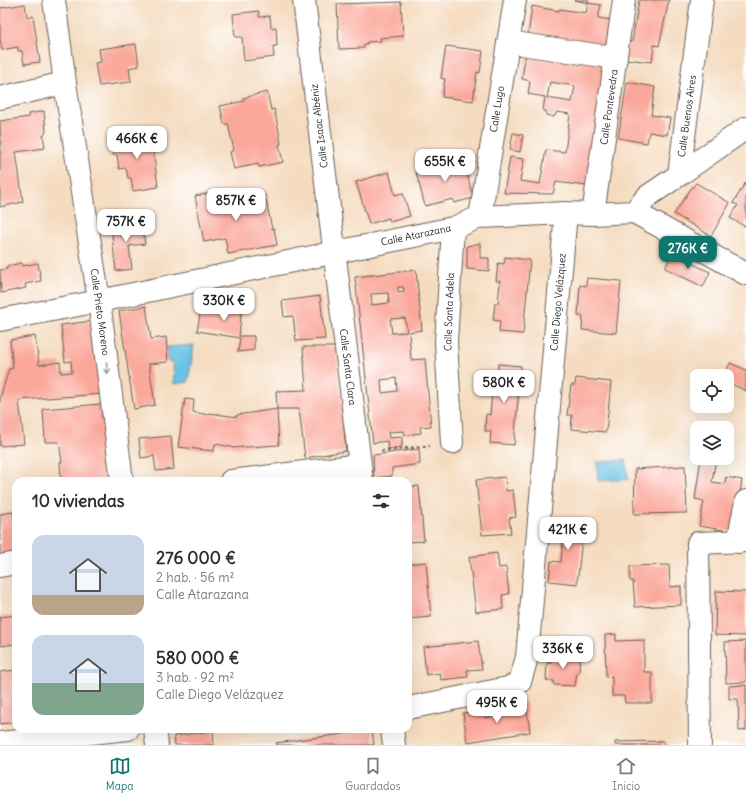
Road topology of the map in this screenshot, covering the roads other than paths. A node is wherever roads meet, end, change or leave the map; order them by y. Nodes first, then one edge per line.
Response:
1 (54, 0) edge
2 (304, 0) edge
3 (515, 0) edge
4 (624, 0) edge
5 (702, 0) edge
6 (508, 42) junction
7 (616, 58) junction
8 (65, 83) junction
9 (0, 98) edge
10 (746, 128) edge
11 (679, 175) junction
12 (634, 212) junction
13 (566, 213) junction
14 (593, 214) junction
15 (480, 217) junction
16 (453, 228) junction
17 (334, 253) junction
18 (746, 274) edge
19 (99, 301) junction
20 (0, 320) edge
21 (452, 443) road end
22 (361, 466) edge
23 (121, 477) edge
24 (266, 477) edge
25 (746, 501) edge
26 (742, 541) edge
27 (12, 564) edge
28 (0, 566) edge
29 (412, 707) edge
30 (91, 733) edge
31 (156, 733) edge
32 (392, 733) edge
33 (0, 743) edge
34 (157, 745) edge
35 (394, 745) edge
36 (700, 745) edge

1 - 8 street, Calle Prieto Moreno
2 - 17 street, Calle Isaac Albéniz
3 - 6 street, Calle Lugo
4 - 7 street, Calle Pontevedra
5 - 11 street, Calle Buenos Aires
6 - 7 street
6 - 15 street, Calle Lugo
7 - 14 street, Calle Pontevedra
8 - 9 street
8 - 19 street, Calle Prieto Moreno
10 - 11 street
11 - 12 street
12 - 14 street, Calle Atarazana
12 - 18 street
13 - 14 street, Calle Atarazana
13 - 15 street, Calle Atarazana
13 - 29 street, Calle Diego Velázquez
15 - 16 street, Calle Atarazana
16 - 17 street, Calle Atarazana
16 - 21 street, Calle Santa Adela
17 - 19 street, Calle Atarazana
17 - 22 street, Calle Santa Clara
19 - 20 street, Calle Atarazana
19 -> 23 street, Calle Prieto Moreno
22 - 24 street
25 - 26 street
26 - 36 street
27 - 28 street
30 - 33 street
31 - 34 street
32 - 35 street

